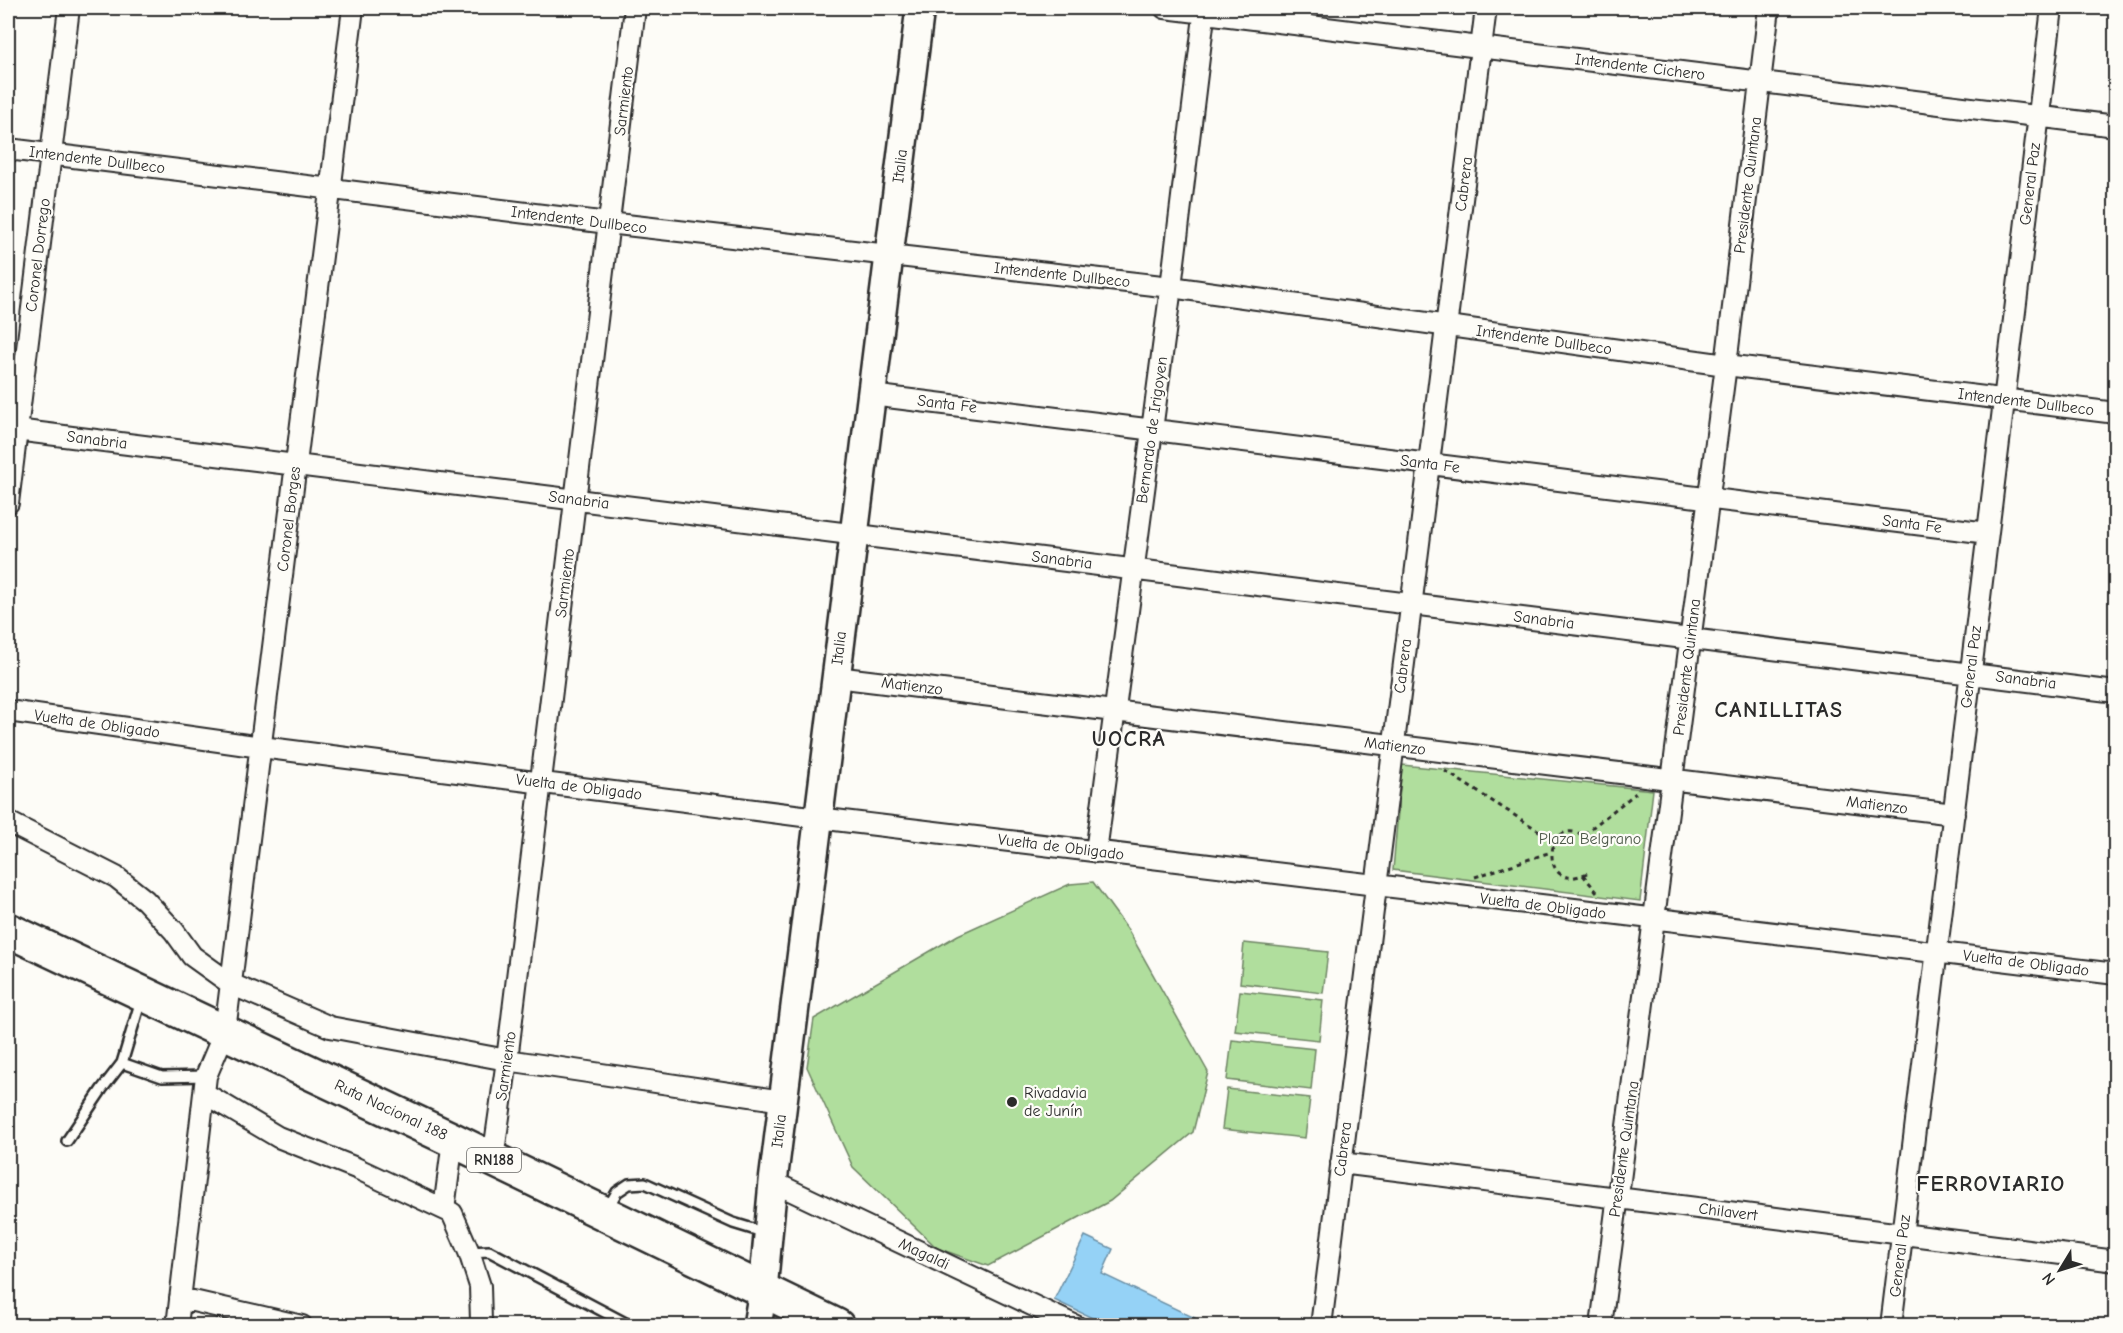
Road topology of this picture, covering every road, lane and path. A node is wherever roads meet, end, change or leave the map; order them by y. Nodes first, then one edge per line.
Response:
1 (69, 8) edge
2 (354, 8) edge
3 (635, 8) edge
4 (920, 8) edge
5 (1166, 8) edge
6 (1486, 8) edge
7 (1769, 8) edge
8 (2052, 8) edge
9 (1205, 10) edge
10 (1481, 47) junction
11 (1760, 82) junction
12 (2038, 117) junction
13 (2115, 126) edge
14 (8, 149) edge
15 (51, 154) junction
16 (331, 189) junction
17 (608, 223) junction
18 (889, 255) junction
19 (1172, 287) junction
20 (1446, 326) junction
21 (1726, 365) junction
22 (871, 395) junction
23 (2004, 399) junction
24 (2115, 413) edge
25 (1152, 429) junction
26 (12, 430) edge
27 (1429, 464) junction
28 (296, 465) junction
29 (1708, 498) junction
30 (575, 500) junction
31 (8, 503) edge
32 (1988, 533) junction
33 (854, 534) junction
34 (1134, 569) junction
35 (1411, 604) junction
36 (1691, 639) junction
37 (1971, 674) junction
38 (836, 677) junction
39 (2115, 692) edge
40 (8, 711) edge
41 (1114, 711) junction
42 (1401, 746) junction
43 (261, 747) junction
44 (1664, 779) junction
45 (541, 783) junction
46 (1954, 814) junction
47 (818, 818) junction
48 (8, 822) edge
49 (1584, 834) junction
50 (1589, 839) dead end
51 (1555, 841) junction
52 (1096, 852) junction
53 (1551, 852) junction
54 (1587, 873) dead end
55 (1474, 877) dead end
56 (1376, 886) junction
57 (1655, 919) junction
58 (8, 930) edge
59 (1937, 953) junction
60 (2115, 974) edge
61 (231, 984) junction
62 (143, 993) junction
63 (225, 1031) junction
64 (507, 1060) junction
65 (122, 1063) junction
66 (205, 1084) junction
67 (783, 1101) junction
68 (453, 1140) junction
69 (67, 1141) dead end
70 (493, 1159) junction
71 (1341, 1163) junction
72 (773, 1182) junction
73 (1618, 1198) junction
74 (444, 1209) junction
75 (605, 1213) junction
76 (768, 1233) junction
77 (1902, 1234) junction
78 (470, 1252) junction
79 (2115, 1261) edge
80 (763, 1290) junction
81 (180, 1298) junction
82 (177, 1326) edge
83 (302, 1326) edge
84 (478, 1326) edge
85 (631, 1326) edge
86 (757, 1326) edge
87 (837, 1326) edge
88 (1076, 1326) edge
89 (1321, 1326) edge
90 (1601, 1326) edge
91 (1891, 1326) edge

1 - 15 street, Coronel Dorrego
2 - 16 street, Coronel Borges
3 - 17 street, Sarmiento
4 - 18 street, Italia
5 - 9 street, Intendente Cichero
6 - 10 street, Cabrera
7 - 11 street, Presidente Quintana
8 - 12 street, General Paz
9 - 10 street, Intendente Cichero
9 - 19 street, Bernardo de Irigoyen
10 - 11 street, Intendente Cichero
10 - 20 street, Cabrera
11 - 12 street, Intendente Cichero
11 - 21 street, Presidente Quintana
12 - 13 street, Intendente Cichero
12 - 23 street, General Paz
14 - 15 street, Intendente Dullbeco
15 - 16 street, Intendente Dullbeco
15 - 26 street, Coronel Dorrego
16 - 17 street, Intendente Dullbeco
16 - 28 street, Coronel Borges
17 - 18 street, Intendente Dullbeco
17 - 30 street, Sarmiento
18 - 19 street, Intendente Dullbeco
18 - 22 street, Italia
19 - 20 street, Intendente Dullbeco
19 - 25 street, Bernardo de Irigoyen
20 - 21 street, Intendente Dullbeco
20 - 27 street, Cabrera
21 - 23 street, Intendente Dullbeco
21 - 29 street, Presidente Quintana
22 - 25 street, Santa Fe
22 - 33 street, Italia
23 - 24 street, Intendente Dullbeco
23 - 32 street, General Paz
25 - 27 street, Santa Fe
25 - 34 street, Bernardo de Irigoyen
26 - 28 street, Sanabria
26 - 31 street, Coronel Dorrego
27 - 29 street, Santa Fe
27 - 35 street, Cabrera
28 - 30 street, Sanabria
28 - 43 street, Coronel Borges
29 - 32 street, Santa Fe
29 - 36 street, Presidente Quintana
30 - 33 street, Sanabria
30 - 45 street, Sarmiento
32 - 37 street, General Paz
33 - 34 street, Sanabria
33 - 38 street, Italia
34 - 35 street, Sanabria
34 - 41 street, Bernardo de Irigoyen
35 - 36 street, Sanabria
35 - 42 street, Cabrera
36 - 37 street, Sanabria
36 - 44 street, Presidente Quintana
37 - 39 street, Sanabria
37 - 46 street, General Paz
38 - 41 street, Matienzo
38 - 47 street, Italia
40 - 43 street, Vuelta de Obligado
41 - 42 street, Matienzo
41 - 52 street, Bernardo de Irigoyen
42 - 44 street, Matienzo
42 - 51 path
42 - 56 street, Cabrera
43 - 45 street, Vuelta de Obligado
43 - 61 street, Coronel Borges
44 - 46 street, Matienzo
44 - 49 path
44 - 57 street, Presidente Quintana
45 - 47 street, Vuelta de Obligado
45 - 64 street, Sarmiento
46 - 59 street, General Paz
47 - 52 street, Vuelta de Obligado
47 - 67 street, Italia
48 - 61 street
49 - 50 path
49 - 51 path
51 - 53 path
52 - 56 street, Vuelta de Obligado
53 - 54 path
53 - 55 path
56 - 57 street, Vuelta de Obligado
56 - 71 street, Cabrera
57 - 59 street, Vuelta de Obligado
57 - 73 street, Presidente Quintana
58 - 62 highway, Ruta Nacional 188 / RN188
59 - 60 street, Vuelta de Obligado
59 - 77 street, General Paz
61 - 63 street, Coronel Borges
61 - 64 street
62 - 63 highway, Ruta Nacional 188 / RN188
62 - 65 lane
63 - 66 street, Coronel Borges
63 - 68 highway, Ruta Nacional 188 / RN188
64 - 67 street
64 - 70 street, Sarmiento
65 - 66 lane
65 - 69 lane
66 - 74 street
66 - 81 street, Coronel Borges
67 - 72 street, Italia
68 - 70 highway, Ruta Nacional 188 / RN188
68 - 74 street
70 - 75 highway, Ruta Nacional 188 / RN188
71 - 73 street, Chilavert
71 - 89 street, Cabrera
72 - 76 street, Italia
72 - 88 street, Magaldi
73 - 77 street, Chilavert
73 - 90 street, Presidente Quintana
74 - 78 street
75 - 76 lane
75 - 80 highway, Ruta Nacional 188 / RN188
76 - 80 street, Italia
77 - 79 street, Chilavert
77 - 91 street, General Paz
78 - 84 street
78 - 85 lane
80 - 86 street, Italia
80 - 87 highway, Ruta Nacional 188 / RN188
81 - 82 street, Coronel Borges
81 - 83 street

